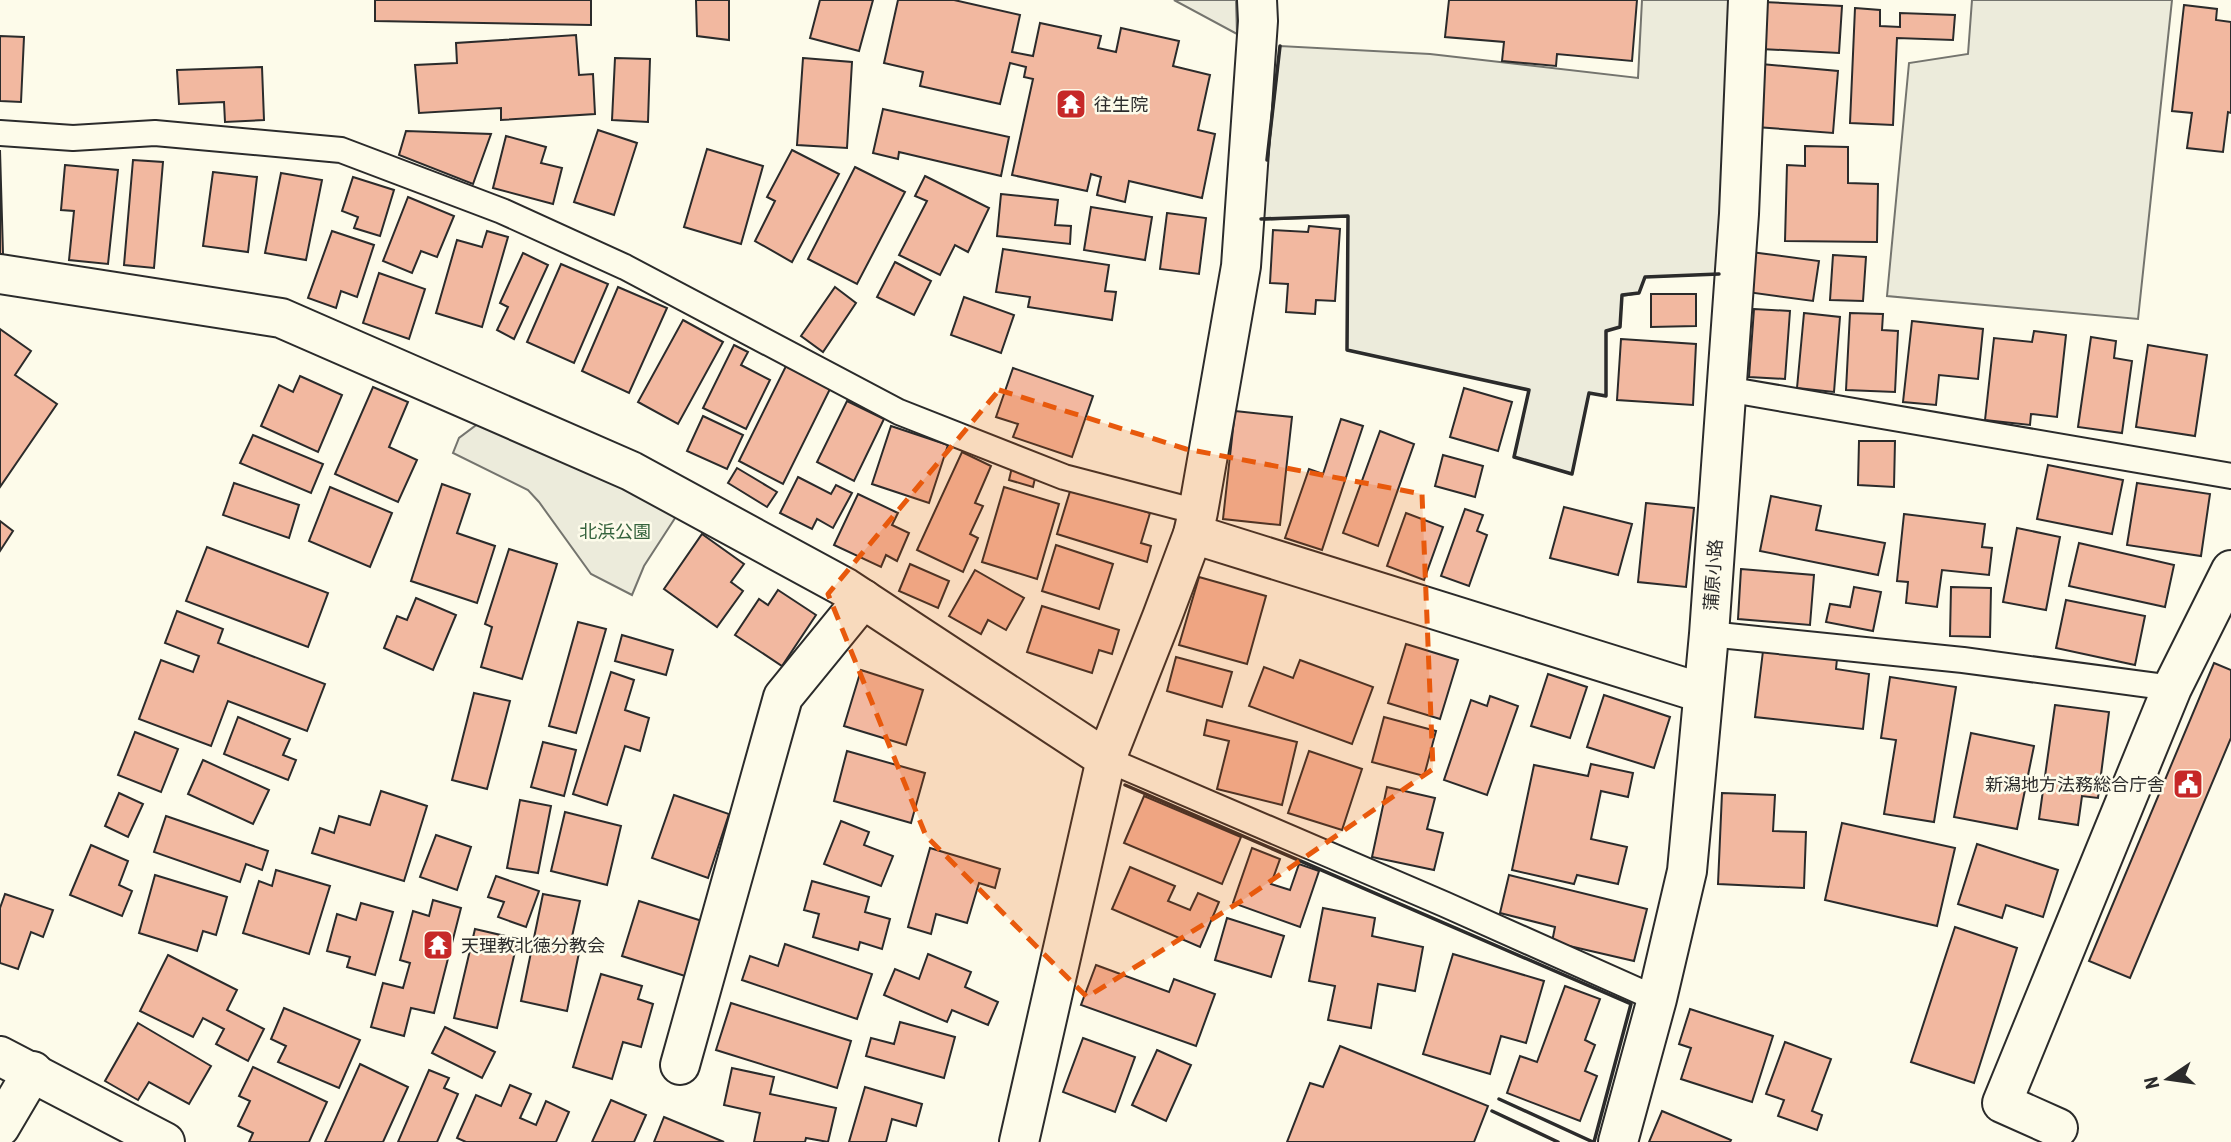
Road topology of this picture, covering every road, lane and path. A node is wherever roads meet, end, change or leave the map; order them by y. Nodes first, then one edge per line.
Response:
1 (1257, 0) edge
2 (1748, 0) edge
3 (0, 133) edge
4 (0, 274) edge
5 (1726, 389) junction
6 (2231, 476) edge
7 (1196, 523) junction
8 (2231, 570) edge
9 (863, 599) junction
10 (1709, 635) junction
11 (2172, 688) junction
12 (1702, 693) junction
13 (1106, 759) junction
14 (1657, 999) junction
15 (16, 1064) edge
16 (680, 1065) dead end
17 (0, 1127) edge
18 (2058, 1128) dead end
19 (165, 1142) edge
20 (1019, 1142) edge
21 (1618, 1142) edge

1 - 7 street
2 - 5 street, 蒲原小路
3 - 7 lane
4 - 9 street
5 - 6 lane
5 - 10 street, 蒲原小路
7 - 12 street
7 - 13 street
8 - 11 street
9 - 13 street
9 - 16 street
10 - 11 lane
10 - 12 street, 蒲原小路
11 - 18 street
12 - 14 street, 蒲原小路
13 - 14 lane
13 - 20 street
14 - 21 street, 蒲原小路
15 - 17 street
15 - 19 street

